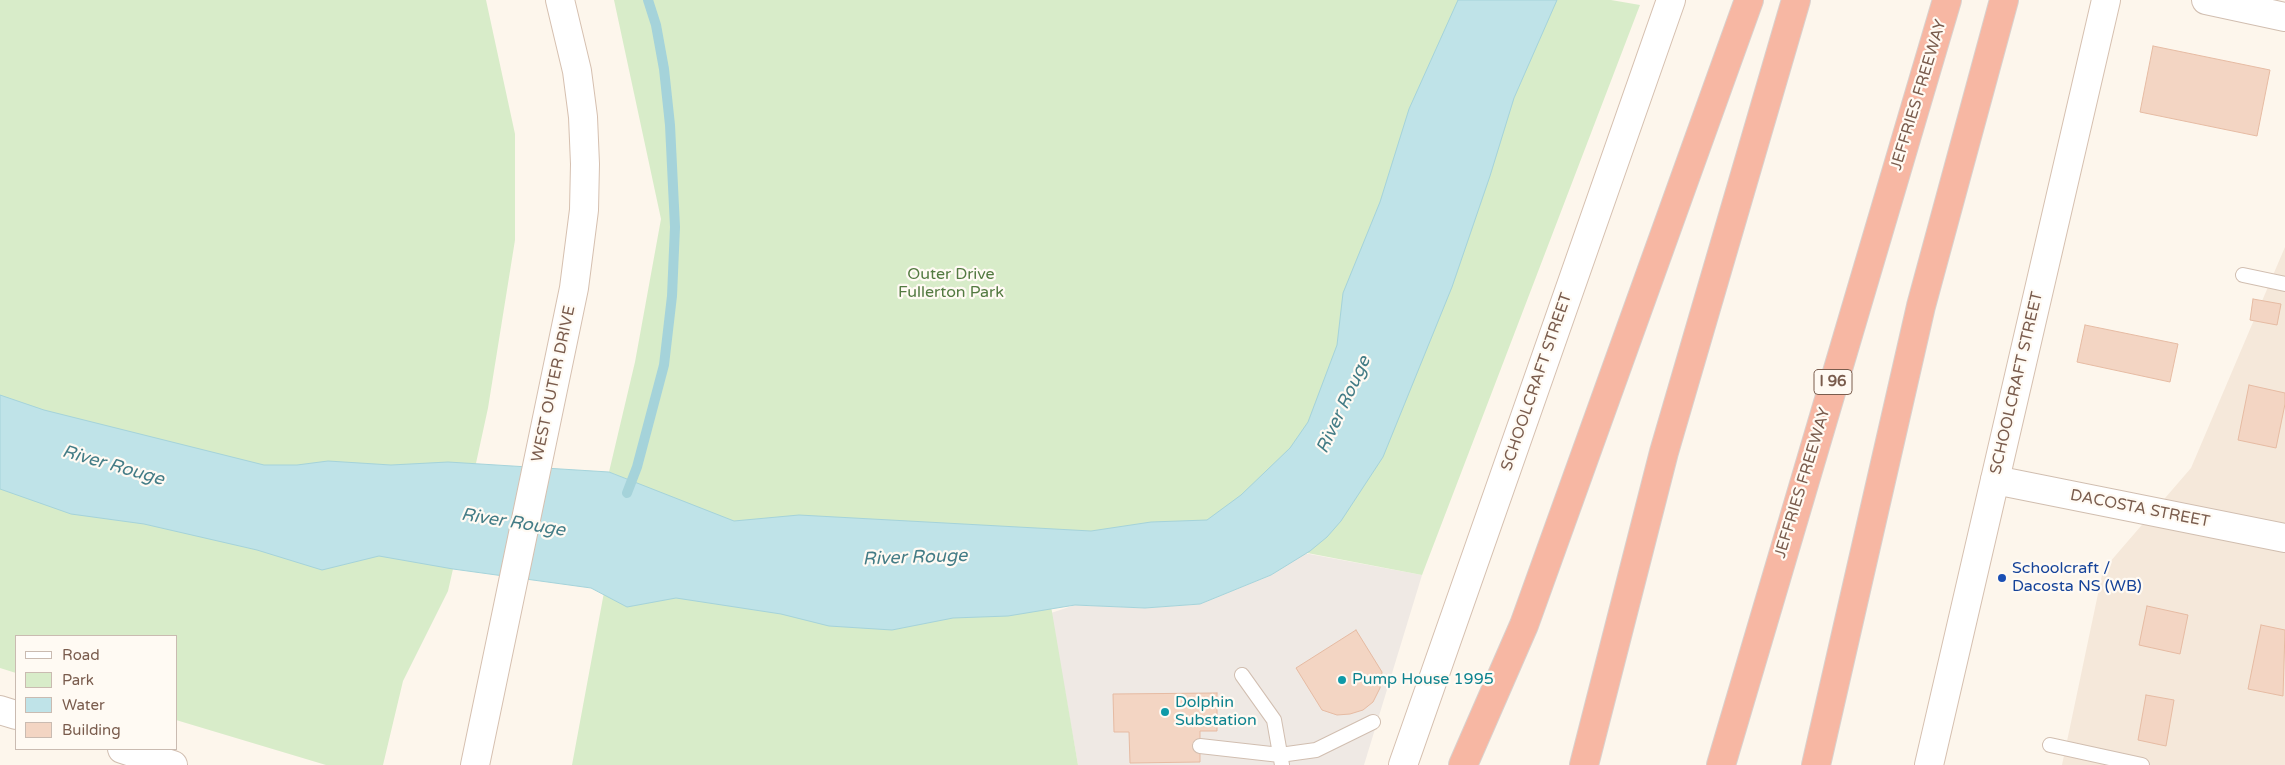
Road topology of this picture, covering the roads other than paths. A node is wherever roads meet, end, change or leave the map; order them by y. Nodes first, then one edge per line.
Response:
1 (560, 0) edge
2 (1671, 0) edge
3 (1749, 0) edge
4 (1796, 0) edge
5 (1947, 0) edge
6 (2004, 0) edge
7 (2106, 0) edge
8 (2206, 0) edge
9 (2285, 17) edge
10 (2243, 275) dead end
11 (2285, 284) edge
12 (1995, 480) junction
13 (2285, 538) edge
14 (1242, 674) dead end
15 (0, 710) edge
16 (15, 715) edge
17 (1373, 722) dead end
18 (2050, 745) dead end
19 (1200, 746) dead end
20 (125, 750) edge
21 (1281, 760) edge
22 (173, 765) edge
23 (475, 765) edge
24 (1402, 765) edge
25 (1463, 765) edge
26 (1584, 765) edge
27 (1720, 765) edge
28 (1816, 765) edge
29 (1928, 765) edge
30 (2142, 765) edge

1 - 23 main road, WEST OUTER DRIVE
2 - 24 main road, SCHOOLCRAFT STREET
3 - 25 highway
4 - 26 highway
5 - 27 highway, JEFFRIES FREEWAY / I 96
6 - 28 highway
7 - 12 main road, SCHOOLCRAFT STREET
8 - 9 main road
10 - 11 lane
12 - 13 main road, DACOSTA STREET
12 - 29 main road, SCHOOLCRAFT STREET
14 - 21 lane
15 - 16 main road
17 - 21 lane
18 - 30 lane
19 - 21 lane
20 - 22 main road

